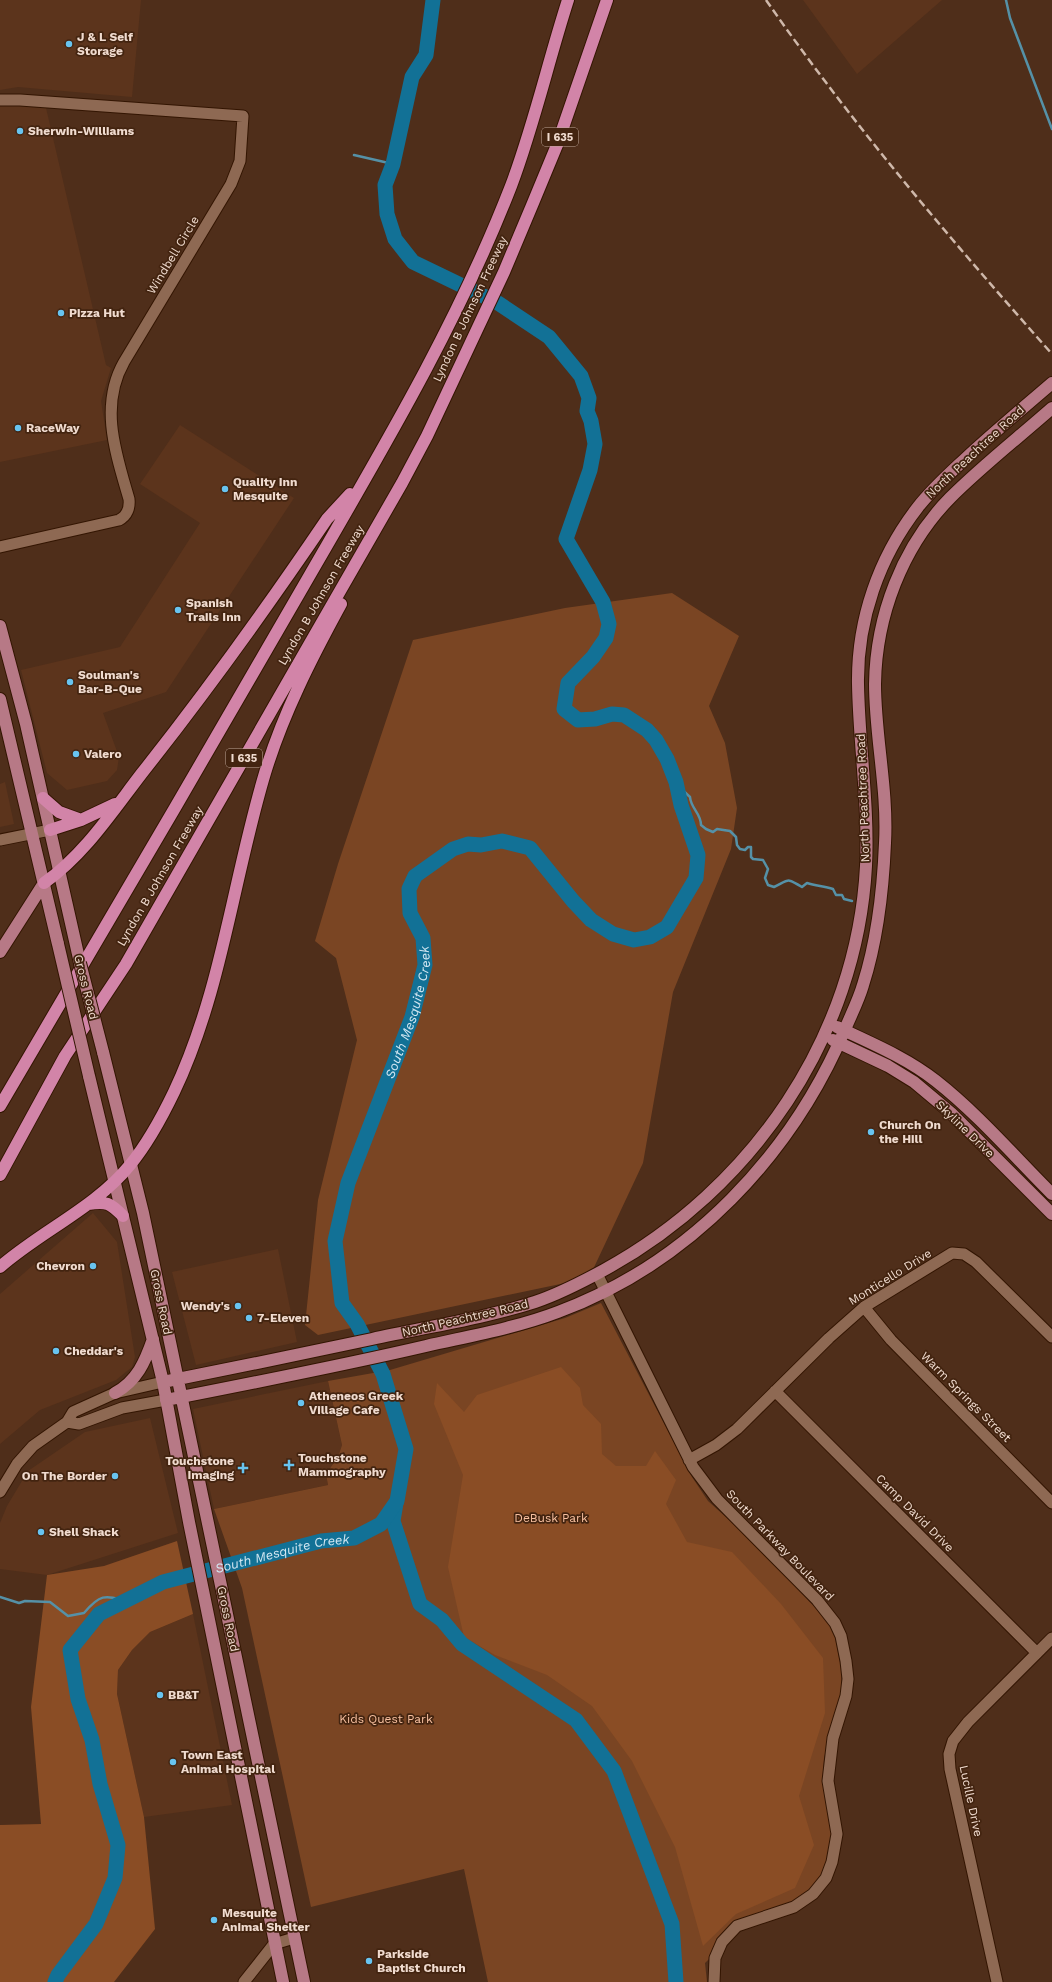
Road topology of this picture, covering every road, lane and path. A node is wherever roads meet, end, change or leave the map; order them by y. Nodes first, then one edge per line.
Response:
1 (568, 0) edge
2 (607, 0) edge
3 (0, 100) edge
4 (1052, 383) edge
5 (1052, 408) edge
6 (366, 475) junction
7 (402, 483) junction
8 (0, 547) edge
9 (0, 626) edge
10 (6, 674) edge
11 (0, 699) edge
12 (43, 798) junction
13 (120, 802) junction
14 (81, 820) junction
15 (50, 830) junction
16 (30, 834) junction
17 (867, 837) junction
18 (886, 837) junction
19 (0, 840) edge
20 (60, 872) junction
21 (44, 883) junction
22 (0, 952) edge
23 (830, 1024) junction
24 (844, 1031) junction
25 (824, 1037) junction
26 (839, 1043) junction
27 (0, 1106) edge
28 (131, 1164) junction
29 (0, 1175) edge
30 (116, 1181) junction
31 (1052, 1194) edge
32 (87, 1204) junction
33 (1052, 1214) edge
34 (123, 1216) junction
35 (152, 1255) junction
36 (134, 1260) junction
37 (0, 1267) edge
38 (597, 1274) junction
39 (605, 1290) junction
40 (864, 1307) junction
41 (1052, 1337) edge
42 (153, 1339) junction
43 (298, 1355) junction
44 (300, 1373) junction
45 (178, 1379) junction
46 (163, 1382) junction
47 (775, 1391) junction
48 (115, 1393) junction
49 (181, 1397) junction
50 (166, 1400) junction
51 (67, 1422) junction
52 (689, 1460) junction
53 (0, 1492) edge
54 (1052, 1503) edge
55 (204, 1506) junction
56 (187, 1509) junction
57 (1052, 1638) edge
58 (234, 1648) junction
59 (216, 1649) junction
60 (1037, 1653) junction
61 (249, 1720) junction
62 (230, 1725) junction
63 (294, 1938) junction
64 (274, 1944) junction
65 (244, 1982) edge
66 (283, 1982) edge
67 (304, 1982) edge
68 (714, 1982) edge
69 (996, 1982) edge

1 - 6 highway, Lyndon B Johnson Freeway / I 635
2 - 7 highway, Lyndon B Johnson Freeway / I 635
3 - 8 street, Windbell Circle
4 - 17 main road, North Peachtree Road
5 - 18 main road, North Peachtree Road
6 - 13 highway
6 - 27 highway, Lyndon B Johnson Freeway / I 635
7 - 28 highway
7 - 29 highway, Lyndon B Johnson Freeway / I 635
9 - 10 main road, Gross Road
10 - 12 main road, Gross Road
11 - 16 main road, Gross Road
12 - 14 highway
12 - 15 main road, Gross Road
13 - 14 highway
13 - 20 highway
14 - 15 highway
15 - 16 street
15 - 20 main road, Gross Road
16 - 19 street
16 - 21 main road, Gross Road
17 - 18 main road
17 - 23 main road, North Peachtree Road
18 - 24 main road, North Peachtree Road
20 - 21 highway
20 - 28 main road, Gross Road, bridge
21 - 22 main road
21 - 30 main road, Gross Road, bridge
23 - 24 main road, Skyline Drive
23 - 25 main road, North Peachtree Road
24 - 26 main road, North Peachtree Road
24 - 31 main road, Skyline Drive
25 - 26 main road, Skyline Drive
25 - 38 main road, North Peachtree Road
26 - 33 main road, Skyline Drive
26 - 39 main road, North Peachtree Road
28 - 30 highway
28 - 35 main road, Gross Road
30 - 32 highway
30 - 34 main road, Gross Road
32 - 34 highway
32 - 37 highway
34 - 36 main road, Gross Road
35 - 36 main road
35 - 45 main road, Gross Road
36 - 42 main road, Gross Road
38 - 39 street, South Parkway Boulevard
38 - 43 main road, North Peachtree Road
39 - 44 main road, North Peachtree Road
39 - 52 street, South Parkway Boulevard
40 - 41 street, Monticello Drive
40 - 47 street, Monticello Drive
40 - 54 street, Warm Springs Street
42 - 46 main road, Gross Road
42 - 48 main road
43 - 44 main road
43 - 45 main road, North Peachtree Road
44 - 49 main road, North Peachtree Road
45 - 46 main road, North Peachtree Road
45 - 49 main road, Gross Road
46 - 48 street, North Peachtree Road
46 - 50 main road, Gross Road
47 - 52 street, Monticello Drive
47 - 60 street, Camp David Drive
48 - 51 street, North Peachtree Road
49 - 50 main road, North Peachtree Road
49 - 55 main road, Gross Road
50 - 51 street, North Peachtree Road
50 - 56 main road, Gross Road
51 - 53 street, North Peachtree Road
52 - 68 street, South Parkway Boulevard
55 - 56 main road
55 - 58 main road, Gross Road
56 - 59 main road, Gross Road
57 - 60 street, Lucille Drive
58 - 59 main road
58 - 61 main road, Gross Road
59 - 62 main road, Gross Road
60 - 69 street, Lucille Drive
61 - 62 main road
61 - 63 main road, Gross Road
62 - 64 main road, Gross Road
63 - 64 street
63 - 67 main road, Gross Road
64 - 65 street
64 - 66 main road, Gross Road

